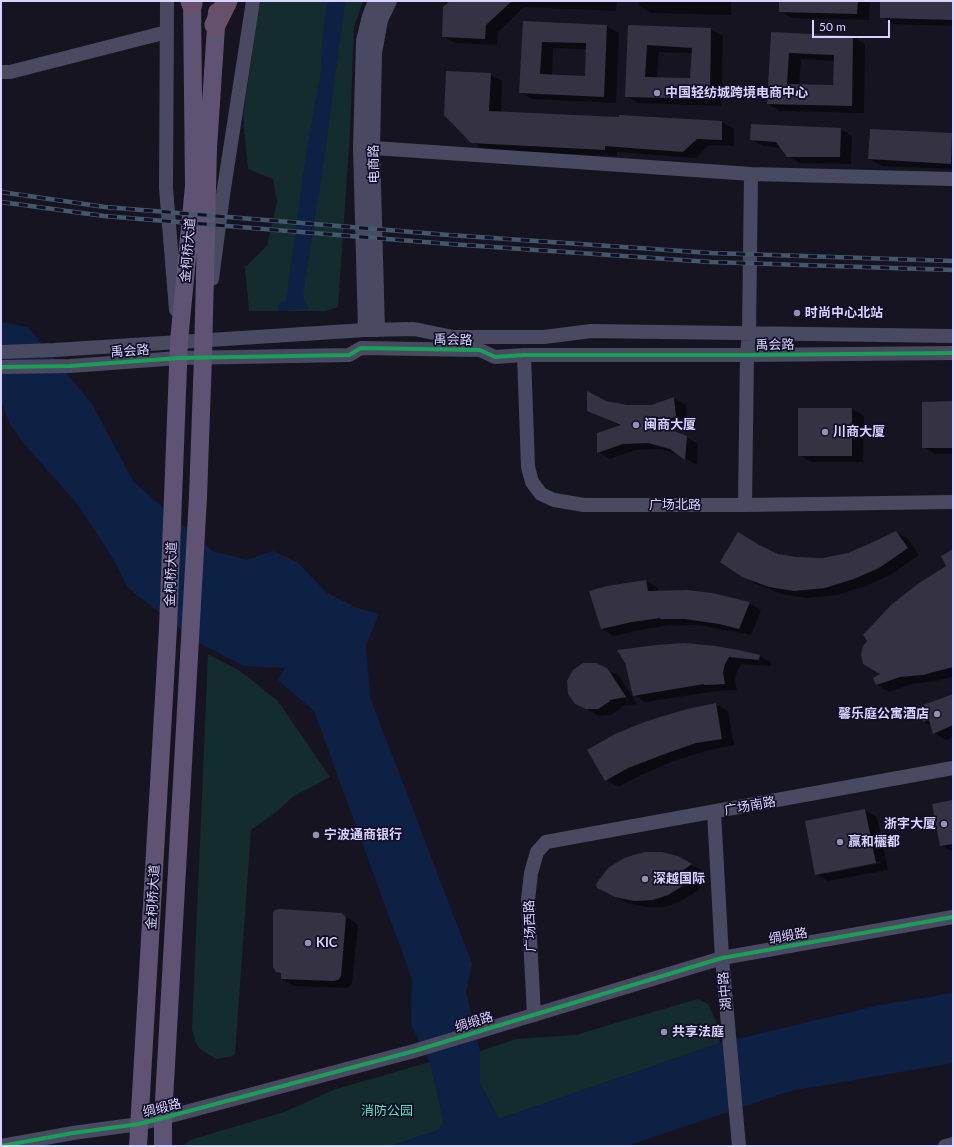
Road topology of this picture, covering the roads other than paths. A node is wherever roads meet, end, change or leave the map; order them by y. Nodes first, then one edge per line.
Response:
1 (168, 1) edge
2 (218, 1) edge
3 (227, 1) edge
4 (254, 1) edge
5 (375, 1) edge
6 (390, 1) edge
7 (192, 2) edge
8 (215, 25) junction
9 (167, 32) junction
10 (1, 72) edge
11 (366, 147) junction
12 (751, 174) junction
13 (953, 179) edge
14 (372, 330) junction
15 (749, 333) junction
16 (953, 336) edge
17 (204, 349) junction
18 (179, 350) junction
19 (1, 352) edge
20 (953, 353) edge
21 (524, 355) junction
22 (747, 355) junction
23 (1, 367) edge
24 (953, 502) edge
25 (745, 505) junction
26 (953, 768) edge
27 (714, 812) junction
28 (546, 842) joint
29 (953, 917) edge
30 (722, 958) junction
31 (534, 1015) junction
32 (163, 1118) junction
33 (139, 1124) junction
34 (953, 1144) edge
35 (1, 1146) edge
36 (138, 1146) edge
37 (163, 1146) edge
38 (739, 1146) edge
39 (945, 1146) edge

1 - 9 street
2 - 8 main road, 金柯桥大道
3 - 8 highway
4 - 17 street
5 - 11 street, 电商路
6 - 11 street, 电商路
7 - 18 main road, 金柯桥大道
8 - 17 main road, 金柯桥大道
9 - 10 street
9 - 18 street
11 - 12 street
11 - 14 street, 电商路
12 - 13 street
12 - 15 street
14 - 15 street, 禹会路
14 - 17 street, 禹会路
15 - 16 street, 禹会路
15 - 22 street
17 - 18 street, 禹会路
17 - 21 street, 禹会路
17 - 32 main road, 金柯桥大道
18 - 19 street, 禹会路
18 - 23 street, 禹会路
18 - 33 main road, 金柯桥大道
20 - 22 street, 禹会路
21 - 22 street, 禹会路
21 - 25 street, 广场北路
22 - 25 street
24 - 25 street, 广场北路
26 - 27 street, 广场南路
27 - 28 street, 广场南路
27 - 30 street, 湖中路
28 - 31 street, 广场西路
29 - 30 street, 绸缎路
30 - 31 street, 绸缎路
30 - 38 street, 湖中路
31 - 32 street, 绸缎路
32 - 33 street, 绸缎路
32 - 37 main road, 金柯桥大道
33 - 35 street, 绸缎路
33 - 36 main road, 金柯桥大道
34 - 39 street

